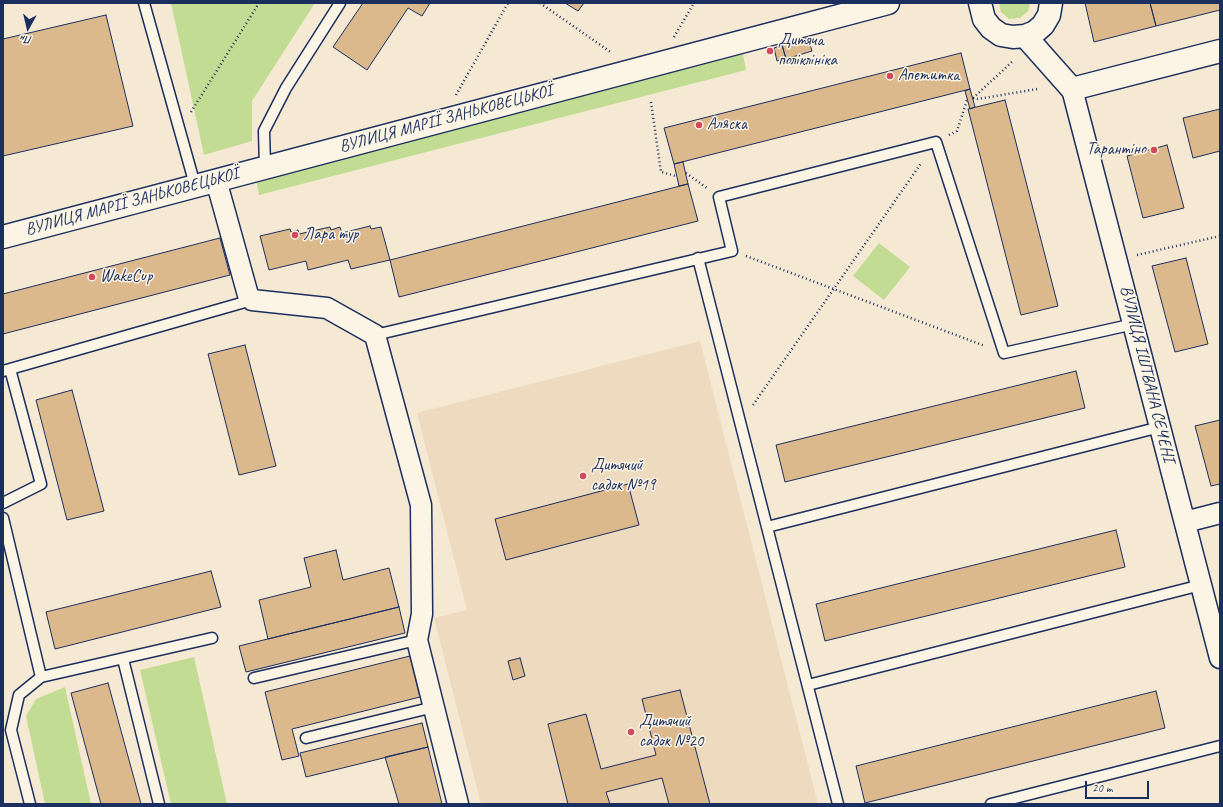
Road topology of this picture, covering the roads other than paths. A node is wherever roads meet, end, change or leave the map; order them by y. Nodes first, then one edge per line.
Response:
1 (144, 3) edge
2 (340, 3) edge
3 (888, 3) edge
4 (1051, 3) edge
5 (976, 4) edge
6 (1025, 36) junction
7 (1220, 52) edge
8 (1072, 89) junction
9 (265, 166) junction
10 (216, 180) junction
11 (194, 185) junction
12 (3, 237) edge
13 (698, 258) junction
14 (252, 300) junction
15 (1134, 324) junction
16 (375, 335) junction
17 (6, 370) edge
18 (1160, 427) junction
19 (3, 503) edge
20 (1220, 513) edge
21 (3, 518) edge
22 (1185, 522) junction
23 (767, 527) junction
24 (1201, 585) junction
25 (212, 638) dead end
26 (417, 640) junction
27 (1220, 658) edge
28 (123, 659) junction
29 (41, 678) junction
30 (254, 678) dead end
31 (808, 685) junction
32 (434, 707) junction
33 (306, 738) dead end
34 (1220, 746) edge
35 (30, 804) edge
36 (159, 804) edge
37 (458, 804) edge
38 (838, 804) edge
39 (991, 804) edge

1 - 11 lane
2 - 9 lane
3 - 9 street, ВУЛИЦЯ МАРІЇ ЗАНЬКОВЕЦЬКОЇ
4 - 6 street
5 - 6 street
6 - 8 street
7 - 8 street
8 - 15 street, ВУЛИЦЯ ІШТВАНА СЕЧЕНІ
9 - 10 street, ВУЛИЦЯ МАРІЇ ЗАНЬКОВЕЦЬКОЇ
10 - 11 street, ВУЛИЦЯ МАРІЇ ЗАНЬКОВЕЦЬКОЇ
10 - 14 street
11 - 12 street, ВУЛИЦЯ МАРІЇ ЗАНЬКОВЕЦЬКОЇ
13 - 15 lane
13 - 16 lane
13 - 23 lane
14 - 16 street
14 - 17 lane
15 - 18 street, ВУЛИЦЯ ІШТВАНА СЕЧЕНІ
16 - 26 street
17 - 19 lane
18 - 22 street, ВУЛИЦЯ ІШТВАНА СЕЧЕНІ
18 - 23 lane
20 - 22 street
21 - 29 lane
22 - 24 street, ВУЛИЦЯ ІШТВАНА СЕЧЕНІ
23 - 31 lane
24 - 27 street, ВУЛИЦЯ ІШТВАНА СЕЧЕНІ
24 - 31 lane
25 - 28 lane
26 - 30 lane
26 - 32 street
28 - 29 lane
28 - 36 lane
29 - 35 lane
31 - 38 lane
32 - 33 lane
32 - 37 street
34 - 39 lane

